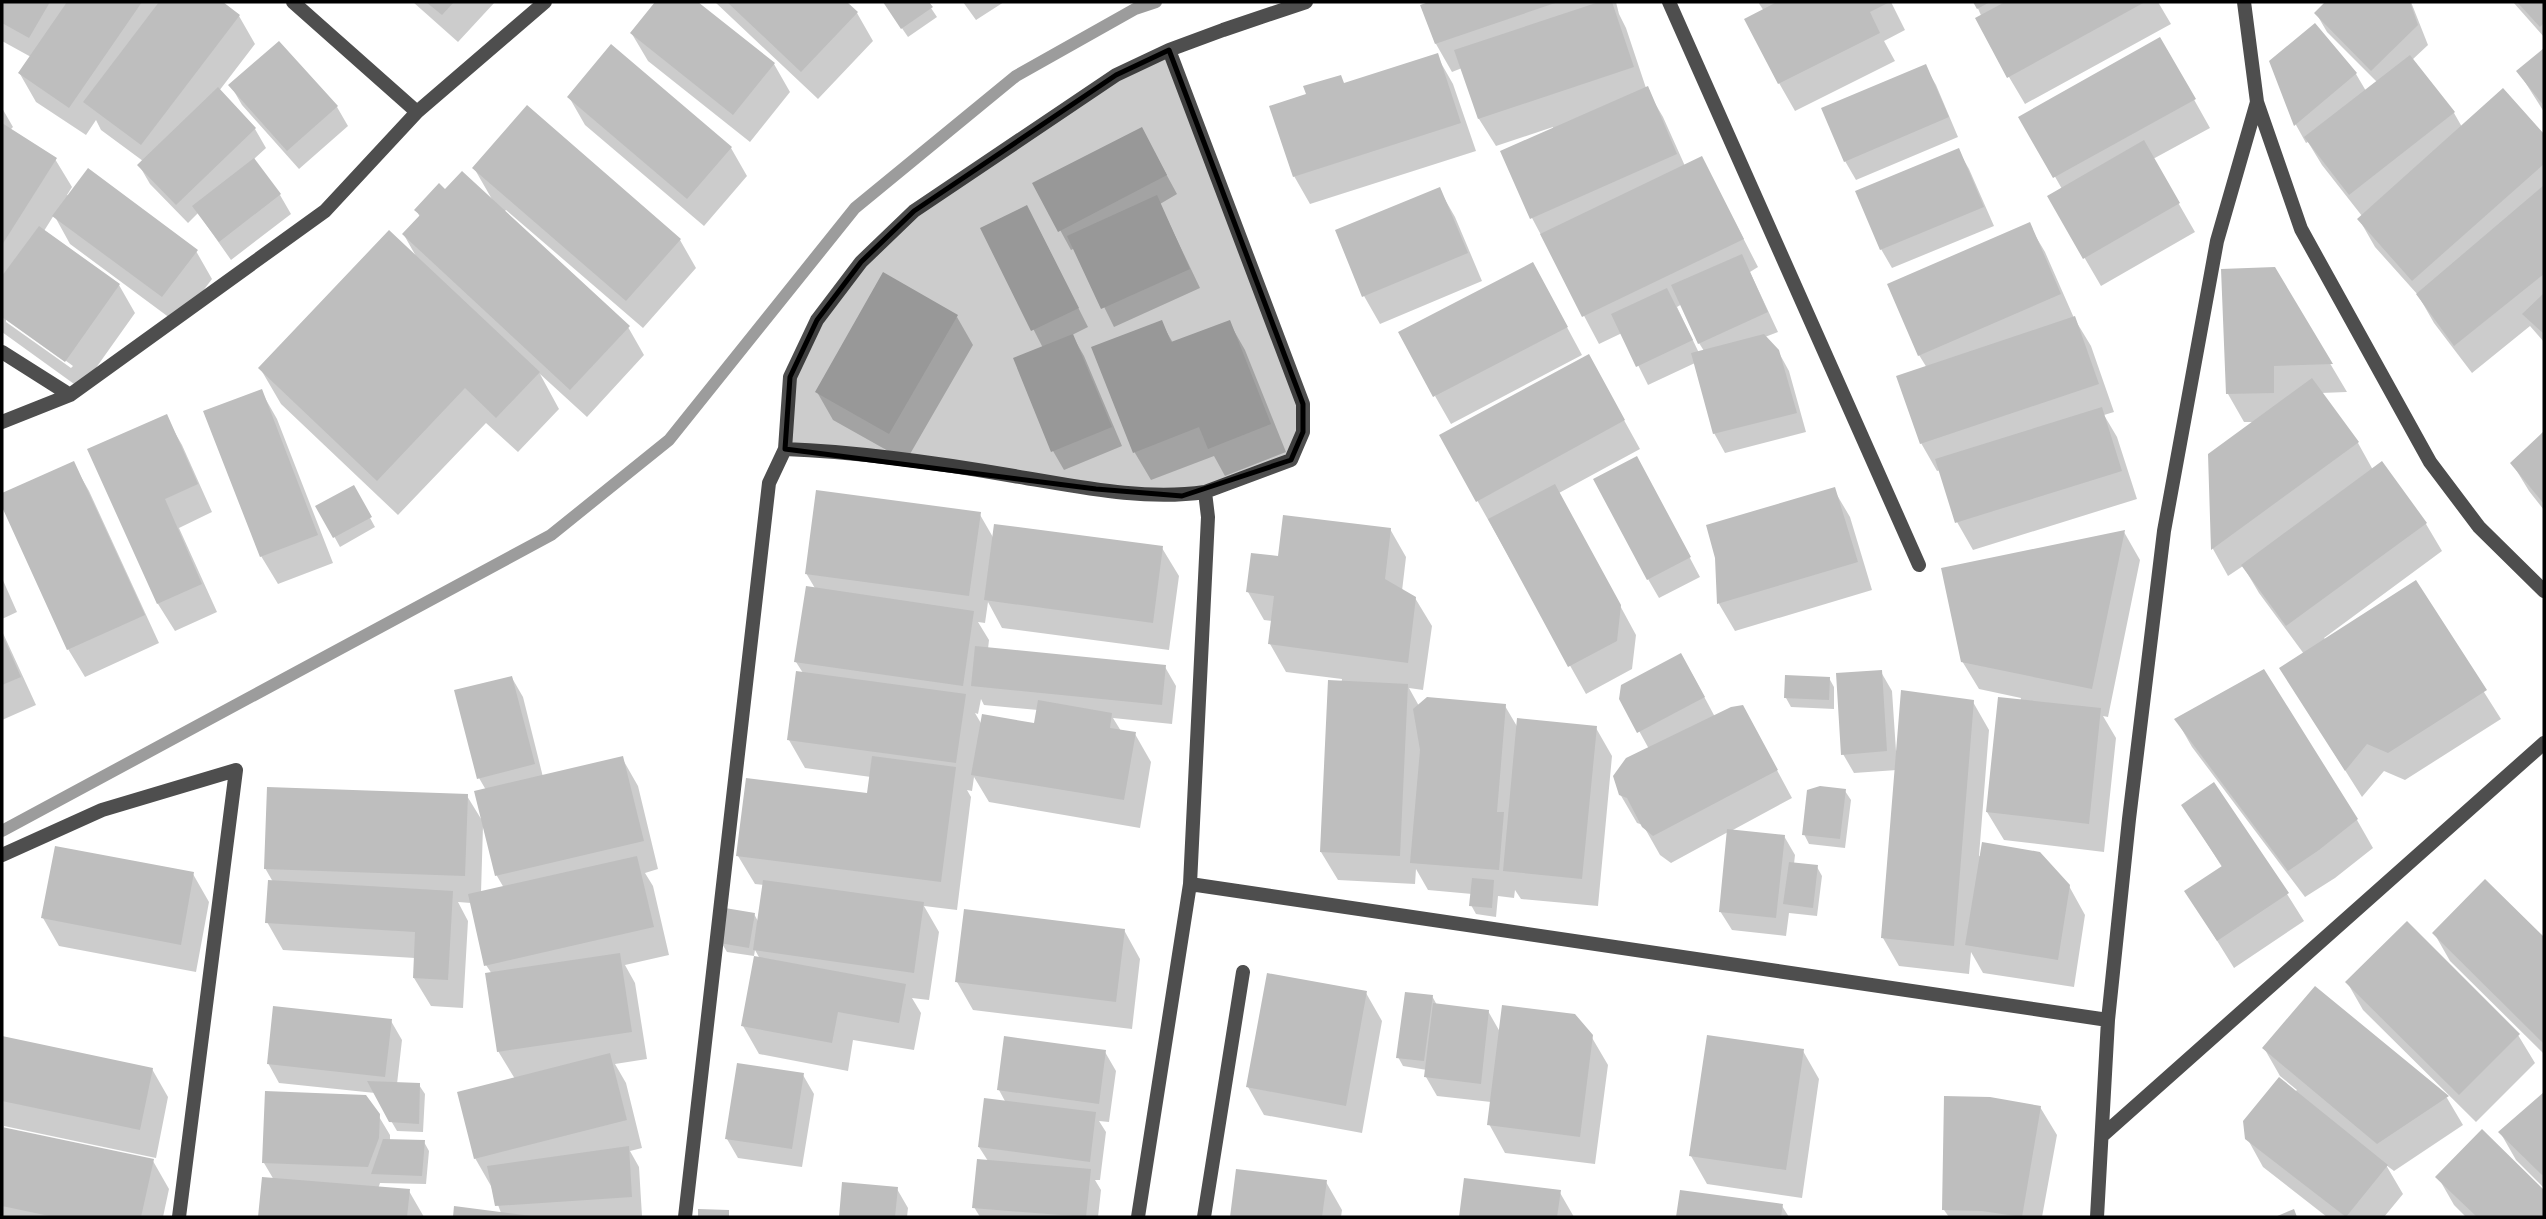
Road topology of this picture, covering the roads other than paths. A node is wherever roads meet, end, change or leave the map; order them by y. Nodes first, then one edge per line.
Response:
1 (293, 2) edge
2 (545, 2) edge
3 (1306, 2) edge
4 (1669, 2) edge
5 (2244, 2) edge
6 (1169, 50) junction
7 (2257, 102) junction
8 (417, 112) junction
9 (2, 352) edge
10 (70, 395) junction
11 (2, 422) edge
12 (785, 449) junction
13 (1205, 492) junction
14 (1919, 565) dead end
15 (2544, 591) edge
16 (2544, 743) edge
17 (2, 855) edge
18 (1190, 884) junction
19 (1243, 972) dead end
20 (2108, 1020) junction
21 (2102, 1135) junction
22 (179, 1217) edge
23 (685, 1217) edge
24 (1138, 1217) edge
25 (1203, 1217) edge
26 (2096, 1217) edge

1 - 8 street
2 - 8 street
3 - 6 street
4 - 14 street
5 - 7 street
6 - 12 street
6 - 13 street
7 - 15 street
7 - 20 street
8 - 10 street
9 - 10 street
10 - 11 street
12 - 13 street
12 - 23 street
13 - 18 street
16 - 21 street
17 - 22 street
18 - 20 street
18 - 24 street
19 - 25 street
20 - 21 street
21 - 26 street

